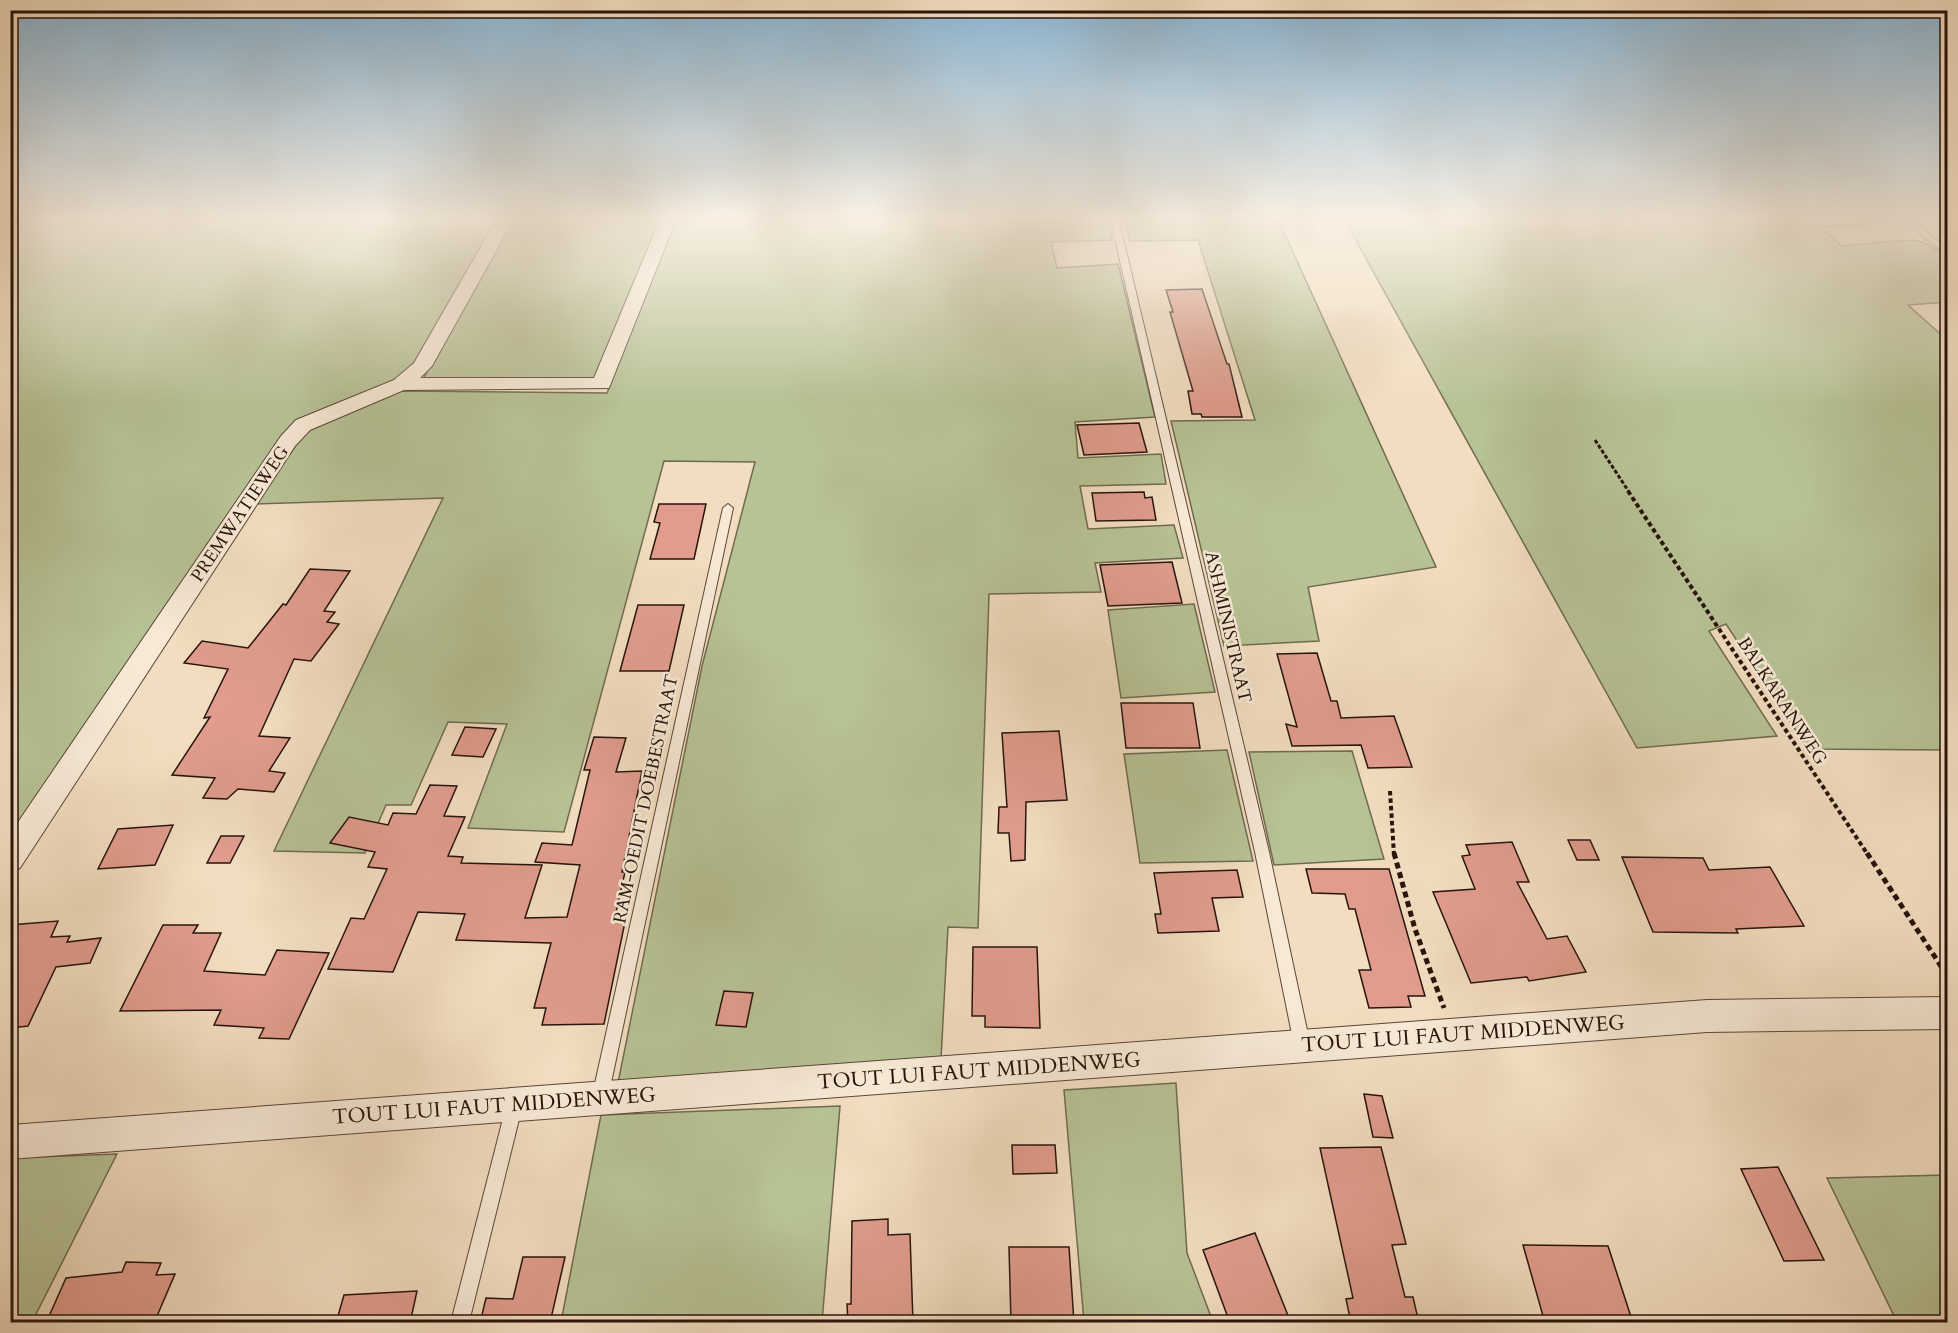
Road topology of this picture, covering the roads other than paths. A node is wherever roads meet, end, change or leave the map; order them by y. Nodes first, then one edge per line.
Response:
1 (472, 279) edge
2 (644, 279) edge
3 (1128, 279) edge
4 (400, 384) junction
5 (728, 508) dead end
6 (10, 859) edge
7 (1947, 1012) edge
8 (1303, 1045) junction
9 (600, 1098) junction
10 (515, 1103) junction
11 (10, 1142) edge
12 (460, 1323) edge

1 - 4 street, PREMWATIEWEG
2 - 4 street
3 - 8 lane, ASHMINISTRAAT
4 - 6 street, PREMWATIEWEG
5 - 9 lane, RAM-OEDIT DOEBESTRAAT
7 - 8 street, TOUT LUI FAUT MIDDENWEG
8 - 9 street, TOUT LUI FAUT MIDDENWEG
9 - 10 street, TOUT LUI FAUT MIDDENWEG
10 - 11 street, TOUT LUI FAUT MIDDENWEG
10 - 12 lane

